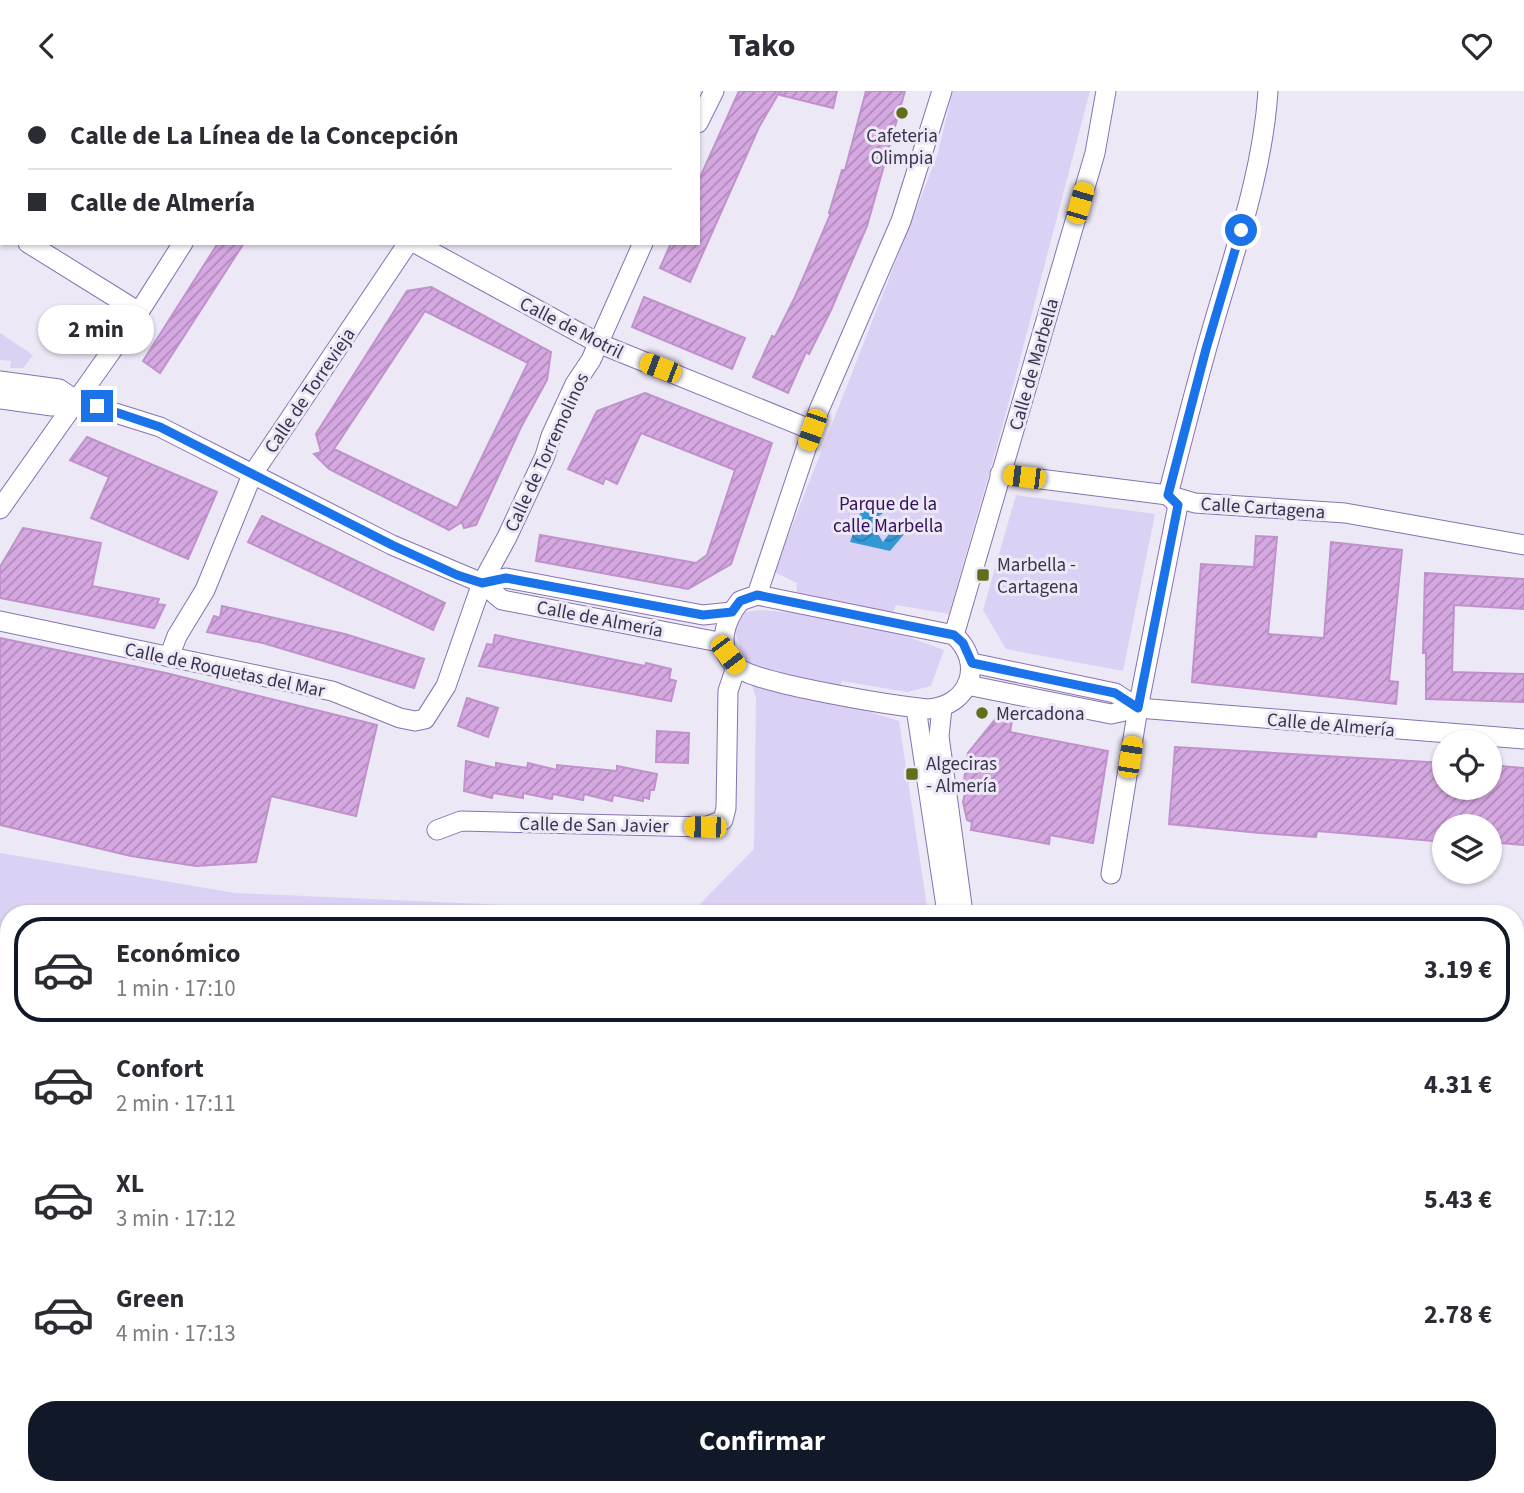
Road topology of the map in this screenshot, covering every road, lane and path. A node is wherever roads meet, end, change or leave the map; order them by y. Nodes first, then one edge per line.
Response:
1 (714, 91) edge
2 (942, 91) edge
3 (1106, 91) edge
4 (1268, 91) edge
5 (700, 119) edge
6 (31, 245) edge
7 (182, 245) edge
8 (407, 245) edge
9 (419, 245) edge
10 (642, 245) edge
11 (139, 312) junction
12 (598, 343) junction
13 (0, 381) edge
14 (0, 399) edge
15 (77, 401) junction
16 (812, 430) junction
17 (1000, 474) junction
18 (252, 475) junction
19 (1168, 495) junction
20 (0, 509) edge
21 (1524, 545) edge
22 (482, 583) junction
23 (757, 595) junction
24 (732, 612) junction
25 (0, 621) edge
26 (954, 635) junction
27 (724, 643) junction
28 (169, 657) junction
29 (972, 663) junction
30 (736, 667) junction
31 (967, 685) junction
32 (916, 708) junction
33 (942, 708) junction
34 (1138, 708) junction
35 (1524, 739) edge
36 (437, 830) dead end
37 (1111, 874) dead end
38 (946, 905) edge
39 (962, 905) edge

1 - 5 street
2 - 16 street
3 - 17 street, Calle de Marbella
4 - 19 street
6 - 11 street
7 - 11 street
8 - 18 street, Calle de Torrevieja
9 - 12 street, Calle de Motril
10 - 12 street, Calle de Torremolinos
11 - 15 street
12 - 16 street, Calle de Motril
12 - 22 street, Calle de Torremolinos
13 - 15 street, Calle de Almería
14 - 15 street
15 - 18 street, Calle de Almería
15 - 20 street
16 - 23 street
17 - 19 street, Calle Cartagena
17 - 26 street, Calle de Marbella
18 - 22 street, Calle de Almería
18 - 28 street, Calle de Torrevieja
19 - 21 street, Calle Cartagena
19 - 34 street
22 - 24 street, Calle de Almería
22 - 27 street, Calle de Almería
22 - 28 street, Calle de Roquetas del Mar
23 - 24 street
23 - 26 street
24 - 27 street
25 - 28 street, Calle de Roquetas del Mar
26 - 29 street
27 - 30 street
29 - 31 street
29 - 34 street, Calle de Almería
30 - 32 street
30 - 36 street, Calle de San Javier
31 - 33 street
31 - 34 street, Calle de Almería
32 - 33 street
32 - 38 street
33 - 39 street
34 - 35 street, Calle de Almería
34 - 37 street

